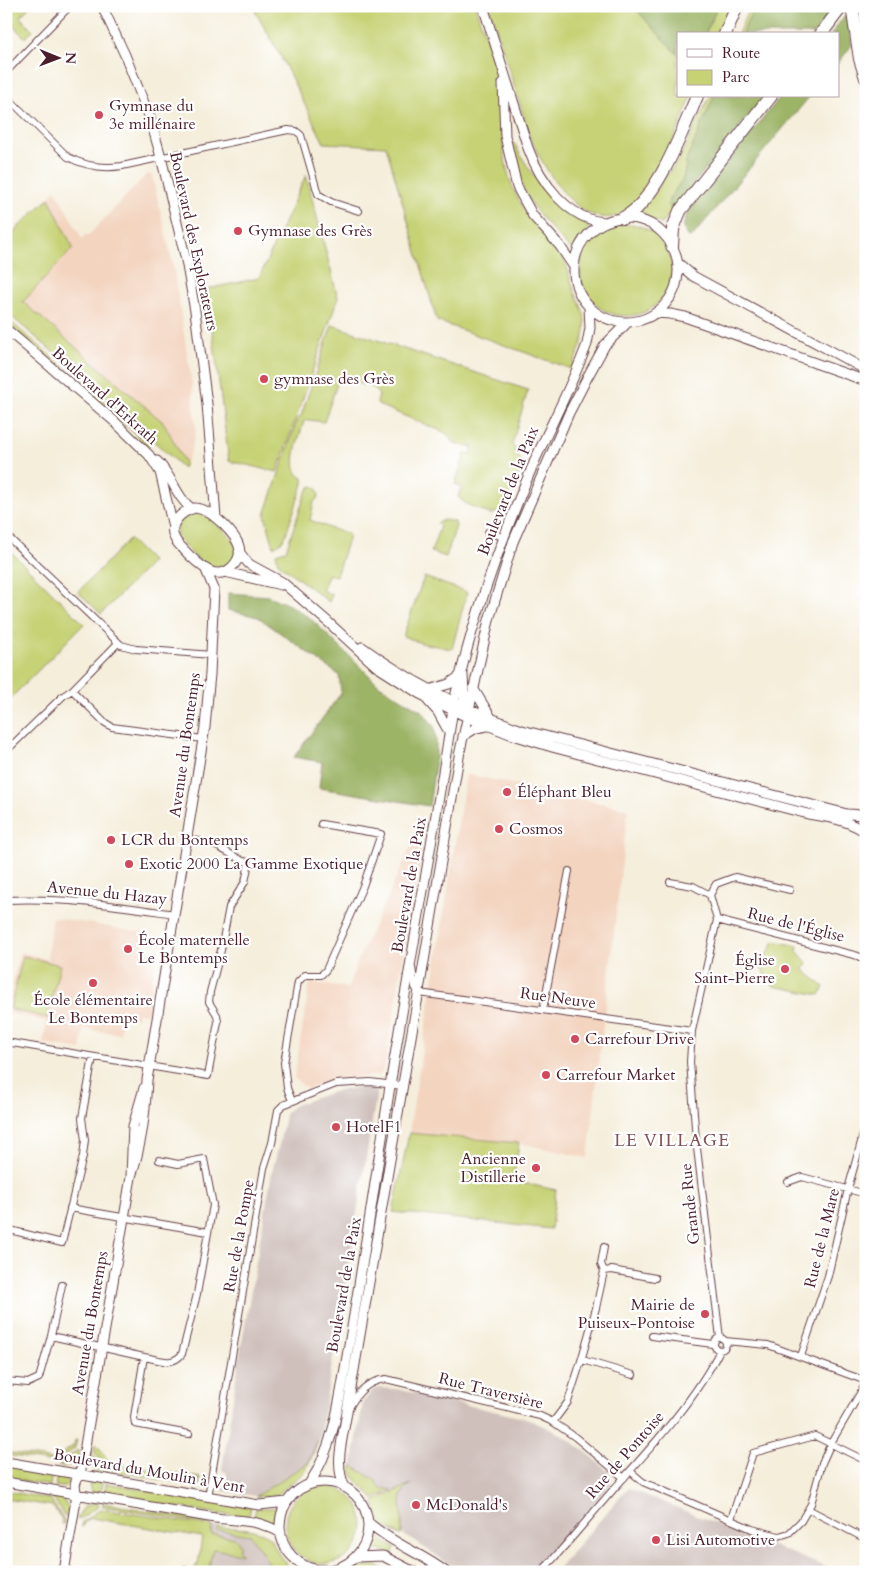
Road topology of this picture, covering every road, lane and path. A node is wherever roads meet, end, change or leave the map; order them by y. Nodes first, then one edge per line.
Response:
1 (70, 6) edge
2 (102, 6) edge
3 (483, 6) edge
4 (737, 6) edge
5 (852, 6) edge
6 (865, 6) edge
7 (838, 11) edge
8 (866, 18) edge
9 (726, 32) edge
10 (822, 32) edge
11 (500, 66) junction
12 (6, 72) edge
13 (866, 78) edge
14 (6, 96) edge
15 (696, 98) edge
16 (769, 98) edge
17 (162, 157) junction
18 (359, 211) dead end
19 (623, 218) junction
20 (605, 222) junction
21 (672, 246) junction
22 (678, 263) junction
23 (574, 267) junction
24 (589, 306) junction
25 (655, 314) junction
26 (628, 322) junction
27 (6, 328) edge
28 (866, 370) edge
29 (866, 381) edge
30 (149, 455) junction
31 (214, 492) junction
32 (195, 509) junction
33 (216, 518) junction
34 (173, 527) junction
35 (488, 532) dead end
36 (6, 535) edge
37 (503, 537) junction
38 (239, 552) junction
39 (206, 570) junction
40 (225, 572) junction
41 (214, 589) junction
42 (291, 590) junction
43 (328, 622) junction
44 (118, 643) junction
45 (212, 655) junction
46 (461, 672) junction
47 (473, 688) junction
48 (432, 689) junction
49 (72, 690) junction
50 (420, 694) junction
51 (461, 710) junction
52 (490, 723) junction
53 (449, 732) junction
54 (463, 736) junction
55 (203, 739) junction
56 (6, 751) edge
57 (460, 751) junction
58 (866, 816) edge
59 (321, 824) dead end
60 (865, 833) edge
61 (187, 839) junction
62 (569, 871) dead end
63 (670, 882) dead end
64 (790, 890) dead end
65 (710, 895) junction
66 (6, 900) edge
67 (175, 914) junction
68 (718, 920) junction
69 (866, 961) edge
70 (411, 963) junction
71 (419, 992) junction
72 (404, 1004) junction
73 (542, 1010) junction
74 (692, 1031) junction
75 (6, 1042) edge
76 (93, 1057) junction
77 (149, 1066) junction
78 (391, 1083) junction
79 (403, 1086) junction
80 (292, 1101) junction
81 (866, 1124) edge
82 (159, 1160) dead end
83 (788, 1182) dead end
84 (848, 1189) junction
85 (866, 1194) edge
86 (70, 1208) junction
87 (124, 1217) junction
88 (6, 1229) edge
89 (208, 1232) junction
90 (604, 1247) dead end
91 (604, 1271) junction
92 (655, 1278) dead end
93 (62, 1285) dead end
94 (51, 1336) junction
95 (652, 1336) dead end
96 (722, 1339) junction
97 (713, 1344) junction
98 (102, 1346) junction
99 (720, 1350) junction
100 (801, 1356) junction
101 (144, 1357) junction
102 (581, 1361) junction
103 (633, 1375) dead end
104 (6, 1381) edge
105 (866, 1382) edge
106 (348, 1411) junction
107 (553, 1422) junction
108 (189, 1434) dead end
109 (831, 1443) junction
110 (866, 1460) edge
111 (6, 1462) edge
112 (630, 1470) junction
113 (80, 1475) junction
114 (624, 1478) junction
115 (6, 1482) edge
116 (309, 1484) junction
117 (345, 1487) junction
118 (77, 1494) junction
119 (208, 1497) junction
120 (287, 1502) junction
121 (808, 1510) junction
122 (730, 1519) junction
123 (368, 1522) junction
124 (281, 1533) junction
125 (862, 1537) dead end
126 (356, 1557) junction
127 (305, 1568) edge
128 (332, 1570) edge
129 (64, 1572) edge
130 (414, 1572) edge
131 (446, 1572) edge
132 (542, 1572) edge

1 - 12 street
2 - 17 main road, Boulevard des Explorateurs
3 - 11 main road
4 - 9 highway
5 - 13 highway
6 - 8 highway
7 - 10 highway
11 - 20 main road
11 - 23 main road
14 - 17 street
15 - 19 highway
16 - 21 highway
17 - 18 street
17 - 31 main road, Boulevard des Explorateurs
19 - 20 main road
19 - 21 main road
20 - 23 main road
21 - 22 main road
22 - 25 main road
22 - 28 main road
23 - 24 main road
24 - 26 main road
24 - 37 main road, Boulevard de la Paix
25 - 26 main road
25 - 29 main road
26 - 47 main road
27 - 30 main road, Boulevard d'Erkrath
30 - 32 main road
30 - 34 main road, Boulevard d'Erkrath
31 - 32 main road
31 - 33 main road, Boulevard des Explorateurs
32 - 33 main road
32 - 34 main road
33 - 38 main road
34 - 39 main road
35 - 37 street
36 - 44 street
37 - 46 main road, Boulevard de la Paix
38 - 40 main road
38 - 42 main road
39 - 40 main road
39 - 41 main road, Avenue du Bontemps
40 - 41 main road, Avenue du Bontemps
40 - 42 main road
41 - 45 main road, Avenue du Bontemps
42 - 43 main road
43 - 48 main road
43 - 50 main road
44 - 45 street
44 - 49 street
45 - 55 main road, Avenue du Bontemps
46 - 48 main road
46 - 51 main road, Boulevard de la Paix
47 - 51 main road
47 - 52 main road
48 - 51 main road
49 - 55 street
49 - 56 street
50 - 51 main road
50 - 53 main road
51 - 52 main road
51 - 53 main road, Boulevard de la Paix
51 - 54 main road, Boulevard de la Paix
51 - 57 main road
52 - 54 main road
52 - 58 main road
52 - 60 main road
53 - 70 main road, Boulevard de la Paix
54 - 57 main road, Boulevard de la Paix
55 - 61 main road, Avenue du Bontemps
57 - 71 main road, Boulevard de la Paix
58 - 60 main road
59 - 80 street
61 - 67 main road, Avenue du Bontemps
61 - 77 street
62 - 73 street
63 - 65 street
64 - 65 street
65 - 68 street
66 - 67 street, Avenue du Hazay
67 - 77 main road, Avenue du Bontemps
68 - 69 street, Rue de l'Église
68 - 74 street, Grande Rue
70 - 71 street
70 - 72 main road, Boulevard de la Paix
71 - 72 street
71 - 73 street, Rue Neuve
71 - 79 main road, Boulevard de la Paix
72 - 78 main road, Boulevard de la Paix
73 - 74 street, Rue Neuve
74 - 96 street, Grande Rue
75 - 76 street
76 - 77 street
76 - 86 street
77 - 87 main road, Avenue du Bontemps
78 - 79 street, Rue de la Pompe
78 - 80 street, Rue de la Pompe
78 - 116 main road, Boulevard de la Paix
79 - 106 main road, Boulevard de la Paix
80 - 119 street, Rue de la Pompe
81 - 84 street, Rue de la Mare
82 - 89 street
83 - 84 street
84 - 85 street
84 - 100 street, Rue de la Mare
86 - 87 street
86 - 88 street
87 - 89 street
87 - 98 main road, Avenue du Bontemps
89 - 101 street
90 - 91 street
91 - 92 street
91 - 102 street
93 - 94 street
94 - 98 street
94 - 104 street
95 - 97 street
96 - 97 street
96 - 99 street
96 - 100 street
97 - 99 street
98 - 101 street
98 - 113 main road, Avenue du Bontemps
99 - 112 street, Rue de Pontoise
100 - 105 street
101 - 108 street
102 - 103 street
102 - 107 street
105 - 109 street
106 - 107 street, Rue Traversière
106 - 117 main road, Boulevard de la Paix
107 - 114 street, Rue Traversière
109 - 110 street
109 - 121 street
109 - 122 street
111 - 113 main road, Boulevard du Moulin à Vent
112 - 114 street, Rue de Pontoise
112 - 122 street
113 - 118 main road, Avenue du Bontemps
113 - 119 main road, Boulevard du Moulin à Vent
114 - 132 street, Rue de Pontoise
115 - 118 main road, Boulevard du Moulin à Vent
116 - 117 main road
116 - 120 main road
117 - 123 main road
118 - 124 main road, Boulevard du Moulin à Vent
118 - 129 main road, Avenue du Bontemps
119 - 120 main road, Boulevard du Moulin à Vent
120 - 124 main road
121 - 122 street
121 - 125 street
123 - 126 main road
123 - 131 main road
124 - 127 main road
126 - 128 main road
126 - 130 main road
127 - 128 main road

